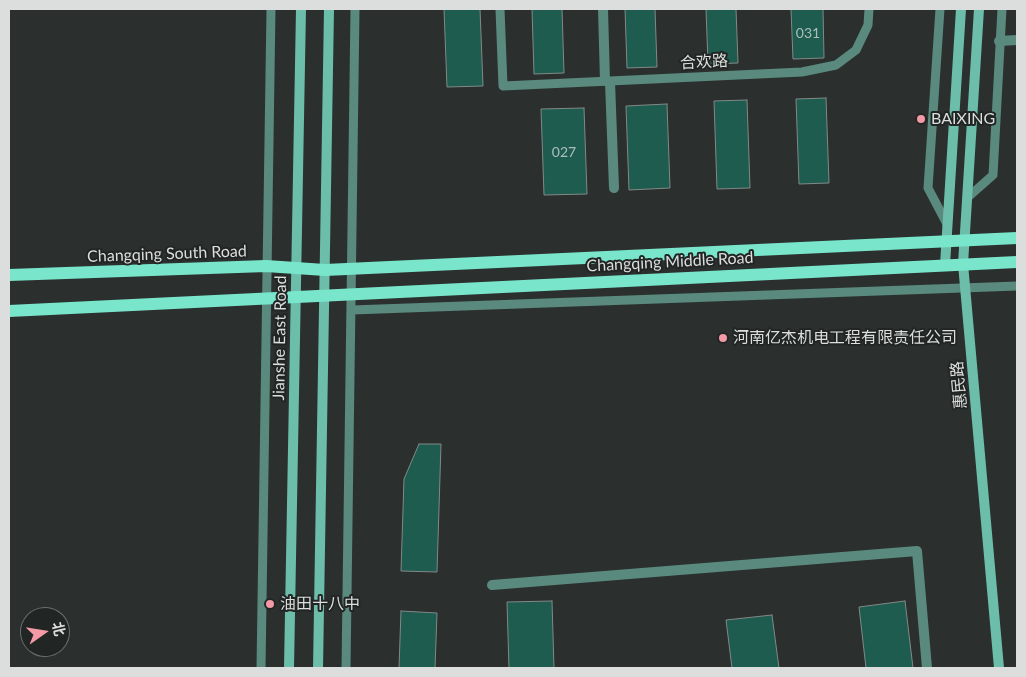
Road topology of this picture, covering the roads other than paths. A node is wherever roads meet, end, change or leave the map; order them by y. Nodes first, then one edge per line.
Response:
1 (271, 9) edge
2 (300, 9) edge
3 (329, 9) edge
4 (355, 9) edge
5 (500, 9) edge
6 (603, 9) edge
7 (869, 9) edge
8 (940, 9) edge
9 (960, 9) edge
10 (978, 9) edge
11 (1002, 9) edge
12 (1017, 40) edge
13 (999, 41) junction
14 (608, 82) junction
15 (614, 188) dead end
16 (967, 198) junction
17 (947, 224) junction
18 (1017, 238) edge
19 (965, 240) junction
20 (947, 241) junction
21 (1017, 262) edge
22 (963, 264) junction
23 (945, 265) junction
24 (266, 266) junction
25 (296, 268) junction
26 (351, 269) junction
27 (325, 270) junction
28 (9, 275) edge
29 (1017, 286) edge
30 (965, 288) junction
31 (351, 295) junction
32 (325, 296) junction
33 (296, 298) junction
34 (265, 299) junction
35 (352, 310) junction
36 (9, 311) edge
37 (492, 584) dead end
38 (261, 668) edge
39 (290, 668) edge
40 (318, 668) edge
41 (346, 668) edge
42 (927, 668) edge
43 (999, 668) edge

1 - 24 lane
2 - 25 main road, Jianshe East Road
3 - 27 main road
4 - 26 lane
5 - 14 lane, 合欢路
6 - 14 street
7 - 14 lane, 合欢路
8 - 17 lane
9 - 17 main road
10 - 16 main road, 惠民路
11 - 13 lane
12 - 13 street
13 - 16 lane
14 - 15 street
16 - 19 main road, 惠民路
17 - 20 main road
18 - 19 main road, Changqing Middle Road
19 - 20 main road, Changqing Middle Road
19 - 22 main road, 惠民路
20 - 23 main road
20 - 26 main road, Changqing Middle Road
21 - 22 main road, Changqing Middle Road
22 - 23 main road, Changqing Middle Road
22 - 30 main road, 惠民路
23 - 31 main road, Changqing Middle Road
24 - 25 main road, Changqing South Road
24 - 28 main road, Changqing South Road
24 - 34 lane
25 - 27 main road, Changqing South Road
25 - 33 main road, Jianshe East Road
26 - 27 main road, Changqing Middle Road
26 - 31 lane
27 - 32 main road
29 - 30 lane
30 - 35 lane
30 - 43 main road, 惠民路
31 - 32 main road, Changqing Middle Road
31 - 35 lane
32 - 33 main road
32 - 40 main road
33 - 34 main road
33 - 39 main road, Jianshe East Road
34 - 36 main road
34 - 38 lane
35 - 41 lane
37 - 42 street

